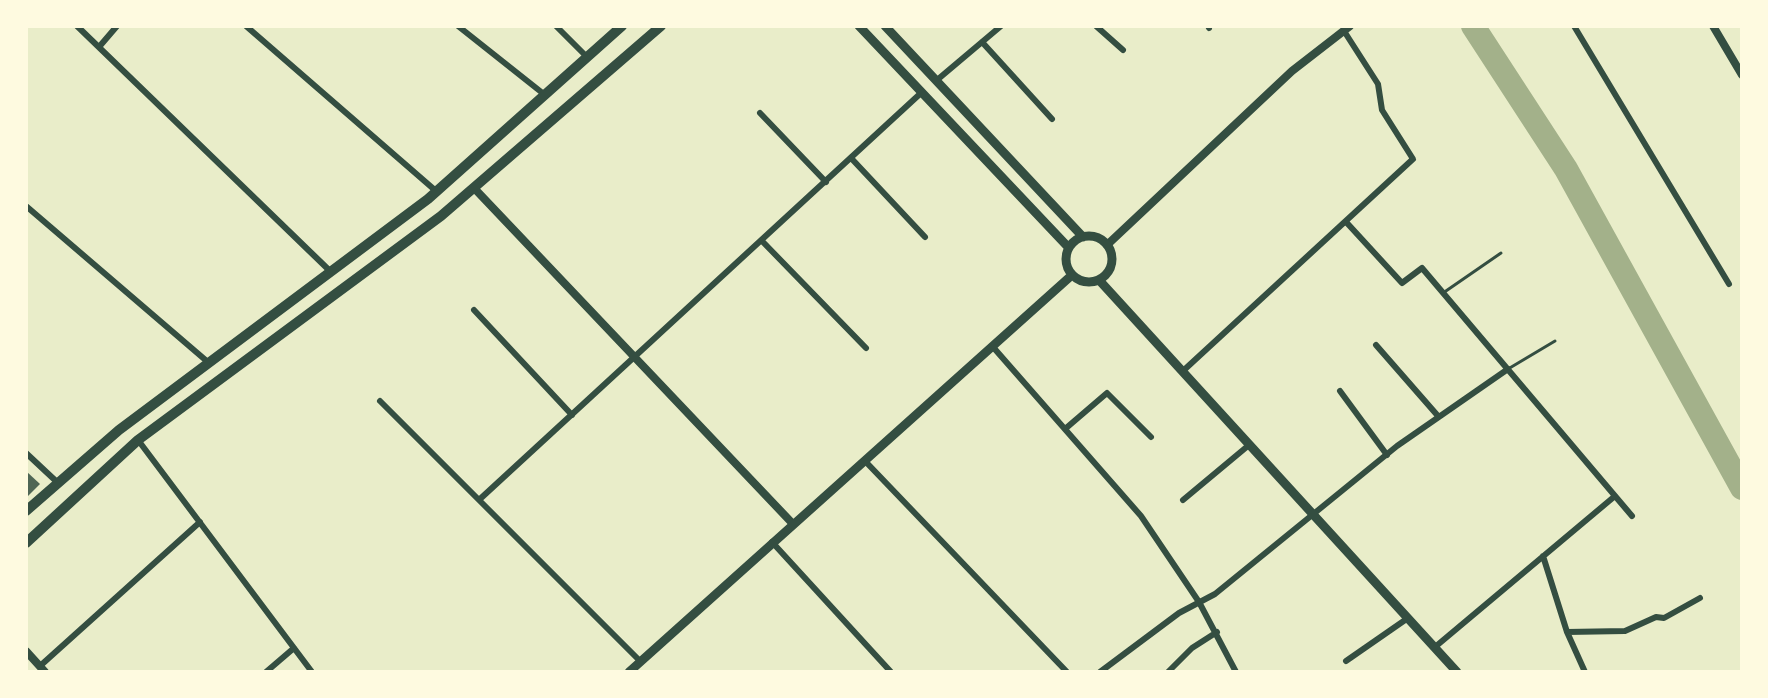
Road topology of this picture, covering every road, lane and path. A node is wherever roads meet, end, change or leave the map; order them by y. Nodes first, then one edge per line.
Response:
1 (77, 26) edge
2 (117, 26) edge
3 (246, 26) edge
4 (458, 26) edge
5 (556, 26) edge
6 (622, 26) edge
7 (661, 26) edge
8 (859, 26) edge
9 (885, 26) edge
10 (1001, 26) edge
11 (1096, 26) edge
12 (1574, 26) edge
13 (1713, 26) edge
14 (1347, 28) edge
15 (982, 42) junction
16 (99, 47) junction
17 (1123, 50) dead end
18 (587, 57) junction
19 (1742, 75) edge
20 (937, 80) junction
21 (921, 93) junction
22 (545, 95) junction
23 (760, 113) dead end
24 (1052, 119) dead end
25 (851, 158) junction
26 (826, 182) junction
27 (474, 188) junction
28 (432, 195) junction
29 (26, 206) edge
30 (441, 216) junction
31 (1347, 223) junction
32 (925, 237) dead end
33 (1083, 237) junction
34 (762, 241) junction
35 (1107, 245) junction
36 (1069, 248) junction
37 (1501, 253) dead end
38 (330, 271) junction
39 (1072, 275) junction
40 (1099, 280) junction
41 (1729, 284) dead end
42 (1443, 293) junction
43 (474, 310) dead end
44 (1555, 341) dead end
45 (1376, 345) dead end
46 (993, 347) junction
47 (866, 348) dead end
48 (635, 357) junction
49 (209, 363) junction
50 (1508, 369) junction
51 (1184, 370) junction
52 (1340, 391) dead end
53 (380, 401) dead end
54 (572, 415) junction
55 (1438, 416) junction
56 (1065, 429) junction
57 (1151, 437) dead end
58 (138, 440) junction
59 (1249, 445) junction
60 (26, 453) edge
61 (1387, 455) junction
62 (865, 461) junction
63 (57, 482) junction
64 (1615, 496) junction
65 (480, 499) junction
66 (1183, 500) dead end
67 (26, 511) edge
68 (1632, 516) dead end
69 (1314, 517) junction
70 (200, 522) junction
71 (793, 524) junction
72 (772, 542) junction
73 (26, 543) edge
74 (1543, 556) junction
75 (1700, 598) dead end
76 (1199, 602) junction
77 (1408, 618) junction
78 (1217, 632) junction
79 (1567, 632) junction
80 (1435, 647) junction
81 (294, 648) junction
82 (26, 651) edge
83 (1346, 661) dead end
84 (641, 662) junction
85 (42, 669) edge
86 (1233, 671) edge
87 (266, 672) edge
88 (312, 672) edge
89 (629, 672) edge
90 (891, 672) edge
91 (1067, 672) edge
92 (1100, 672) edge
93 (1168, 672) edge
94 (1457, 672) edge
95 (1585, 672) edge

1 - 16 street
2 - 16 street
3 - 28 street
4 - 22 street
5 - 18 street
6 - 18 main road
7 - 27 main road
8 - 21 main road
9 - 20 main road
10 - 15 street
11 - 17 street
12 - 41 street
13 - 19 street
14 - 31 street
14 - 35 street
15 - 20 street
15 - 24 street
16 - 38 street
18 - 22 main road
20 - 33 main road
21 - 25 street
21 - 36 main road
22 - 28 main road
23 - 26 street
25 - 26 street
25 - 32 street
26 - 34 street
27 - 30 main road
27 - 48 street
28 - 30 main road
28 - 38 main road
29 - 49 street
30 - 58 main road
31 - 42 street
31 - 51 street
33 - 35 main road
33 - 36 main road
34 - 47 street
34 - 48 street
35 - 40 main road
36 - 39 main road
37 - 42 lane
38 - 49 main road
39 - 40 main road
39 - 46 main road
40 - 51 main road
42 - 50 street
43 - 54 street
44 - 50 lane
45 - 55 street
46 - 56 street
46 - 62 main road
48 - 54 street
48 - 71 street
49 - 63 main road
50 - 55 street
50 - 64 street
51 - 59 main road
52 - 61 street
53 - 65 street
54 - 65 street
55 - 61 street
56 - 57 street
56 - 76 street
58 - 70 street
58 - 73 main road
59 - 66 street
59 - 69 main road
60 - 63 street
61 - 69 street
62 - 71 main road
62 - 91 street
63 - 67 main road
64 - 68 street
64 - 74 street
65 - 84 street
69 - 76 street
69 - 77 main road
70 - 81 street
70 - 85 street
71 - 72 main road
72 - 84 main road
72 - 90 street
74 - 79 street
74 - 80 street
75 - 79 street
76 - 78 street
76 - 92 street
77 - 80 main road
77 - 83 street
78 - 86 street
78 - 93 street
79 - 95 street
80 - 94 main road
81 - 87 street
81 - 88 street
82 - 85 street
84 - 89 main road

